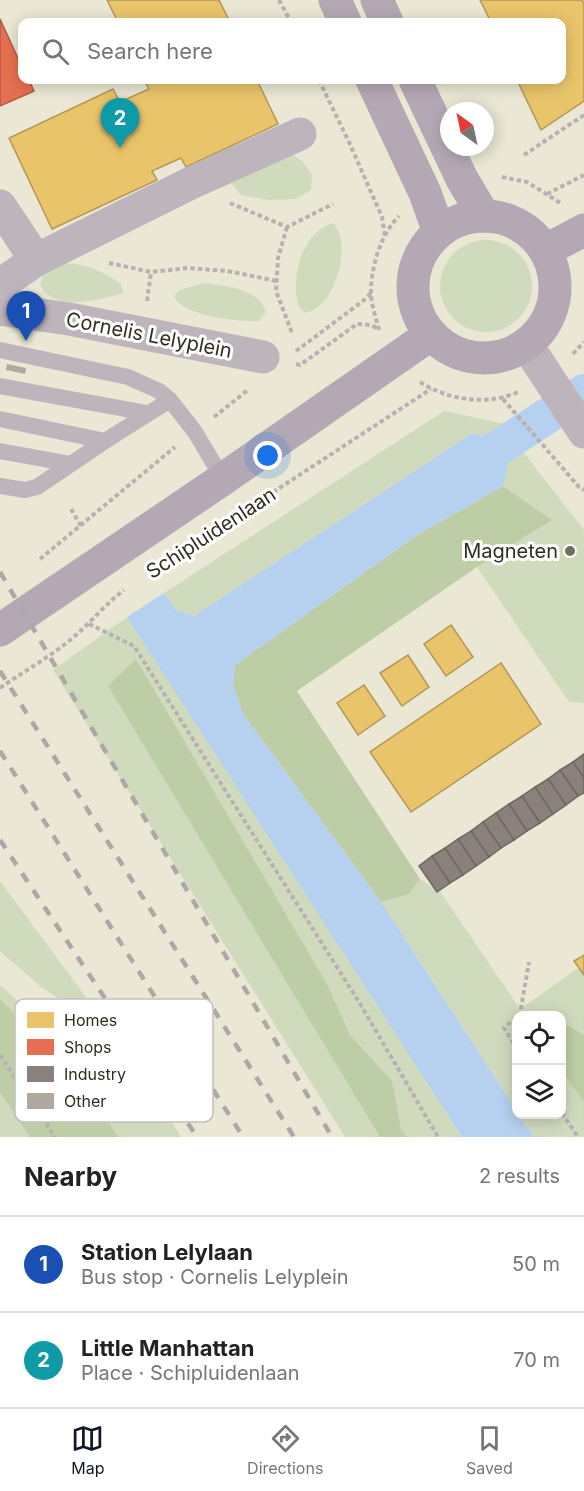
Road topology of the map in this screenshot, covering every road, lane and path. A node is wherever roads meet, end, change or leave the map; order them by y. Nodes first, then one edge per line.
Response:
1 (279, 0) edge
2 (335, 0) edge
3 (377, 0) edge
4 (289, 18) edge
5 (343, 18) edge
6 (385, 18) edge
7 (321, 84) edge
8 (374, 84) edge
9 (417, 84) edge
10 (584, 115) edge
11 (300, 134) dead end
12 (524, 156) dead end
13 (584, 175) edge
14 (462, 179) junction
15 (193, 182) junction
16 (425, 193) junction
17 (547, 194) junction
18 (333, 204) dead end
19 (0, 206) edge
20 (484, 216) junction
21 (288, 227) junction
22 (584, 230) edge
23 (439, 232) junction
24 (386, 237) junction
25 (73, 241) junction
26 (546, 250) junction
27 (36, 260) junction
28 (277, 281) junction
29 (0, 285) edge
30 (0, 309) edge
31 (378, 329) junction
32 (292, 333) dead end
33 (430, 335) junction
34 (526, 344) junction
35 (584, 344) edge
36 (0, 350) edge
37 (263, 357) joint
38 (395, 359) junction
39 (553, 383) junction
40 (0, 386) edge
41 (431, 389) junction
42 (503, 399) junction
43 (170, 400) junction
44 (147, 413) junction
45 (0, 419) edge
46 (580, 426) edge
47 (105, 441) junction
48 (0, 451) edge
49 (71, 464) junction
50 (223, 479) junction
51 (0, 486) edge
52 (584, 490) edge
53 (158, 568) dead end
54 (131, 586) dead end
55 (89, 624) junction
56 (0, 630) edge
57 (0, 688) edge
58 (529, 963) dead end
59 (521, 1011) edge
60 (512, 1021) edge
61 (512, 1041) edge
62 (0, 1055) edge
63 (15, 1077) edge
64 (565, 1119) edge
65 (45, 1122) edge
66 (55, 1137) edge
67 (438, 1137) edge
68 (578, 1137) edge

1 - 4 path
2 - 5 street
3 - 6 street
7 - 24 path
8 - 16 street
9 - 14 street
10 - 12 path
11 - 15 street
13 - 17 path
14 - 17 path
14 - 20 street
15 - 21 path
15 - 25 street
16 - 23 street
16 - 24 path
17 - 22 path
18 - 21 path
19 - 27 street
20 - 23 street
20 - 26 street
21 - 28 path
22 - 26 street
23 - 33 street
24 - 31 path
25 - 27 street
25 - 28 path
26 - 34 street
27 - 29 street
28 - 32 path
30 - 37 street, Cornelis Lelyplein
31 - 37 path
31 - 38 path
33 - 34 street
33 - 38 street, Schipluidenlaan
34 - 39 street
35 - 39 path
36 - 43 lane
38 - 41 path
38 - 50 street, Schipluidenlaan
39 - 42 path
39 - 46 street
40 - 44 lane
41 - 42 path
41 - 53 path, Schipluidenlaan
42 - 52 path
43 - 44 lane
43 - 50 lane
44 - 47 lane
45 - 47 lane
47 - 49 lane
48 - 49 lane
49 - 51 lane
50 - 56 street, Schipluidenlaan
54 - 55 path, Schipluidenlaan
55 - 57 path, Schipluidenlaan
55 - 67 path
58 - 59 path
60 - 61 path
62 - 63 path
64 - 68 path
65 - 66 path

